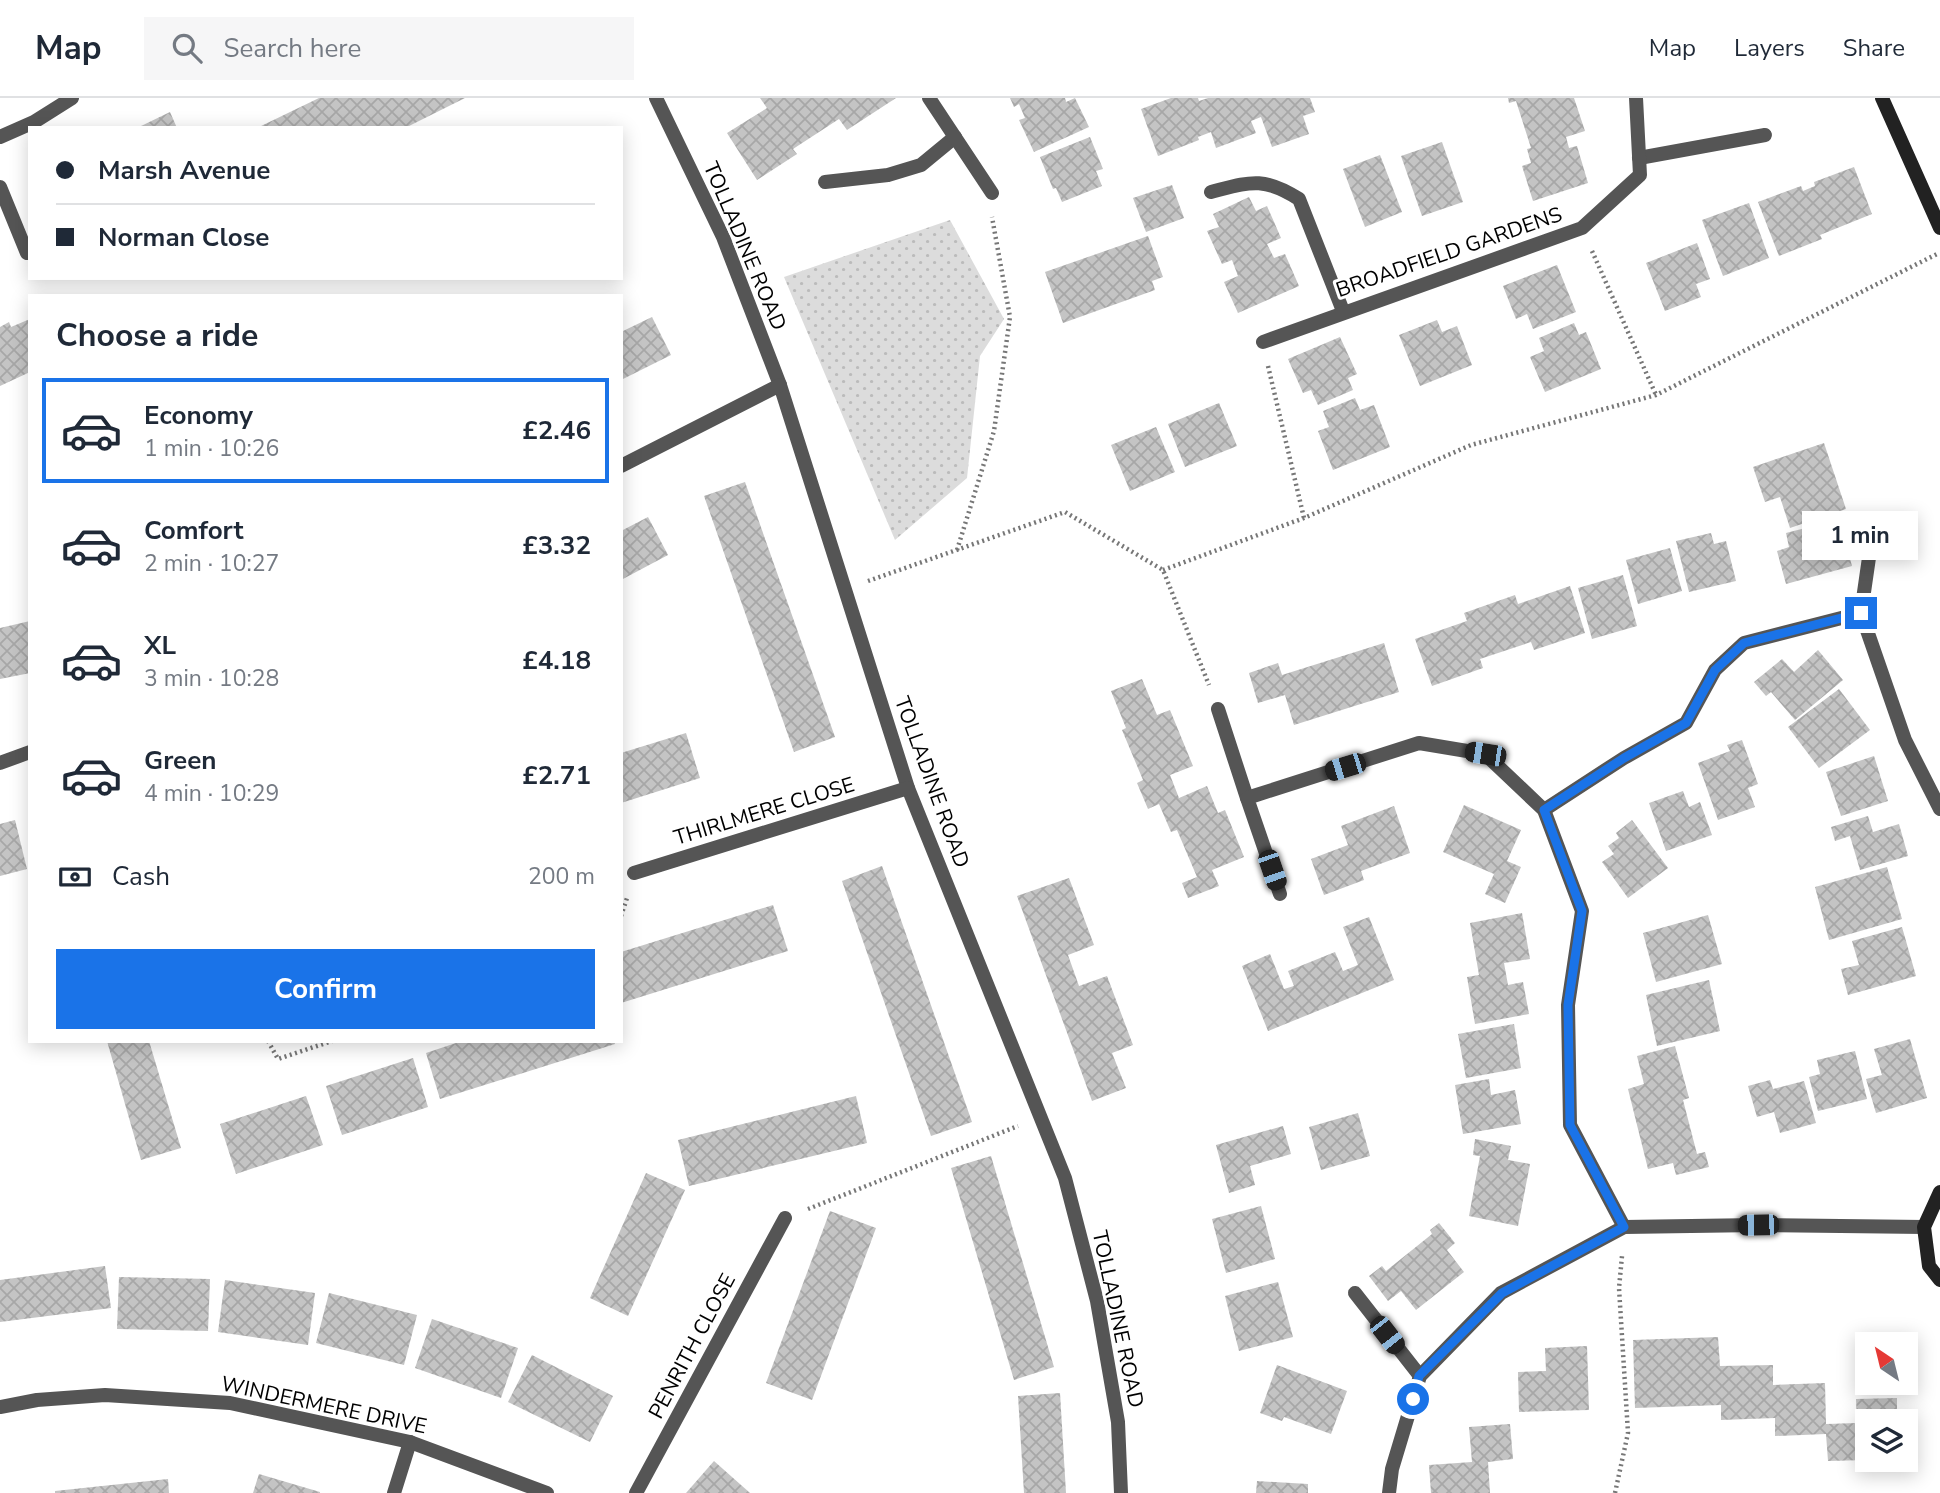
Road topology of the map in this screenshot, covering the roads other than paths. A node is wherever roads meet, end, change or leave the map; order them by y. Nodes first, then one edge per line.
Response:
1 (72, 98) edge
2 (656, 98) edge
3 (929, 98) edge
4 (1636, 98) edge
5 (1882, 98) edge
6 (1765, 135) dead end
7 (0, 137) edge
8 (955, 137) junction
9 (1639, 158) junction
10 (825, 182) dead end
11 (0, 187) edge
12 (1211, 192) dead end
13 (992, 193) road end
14 (1940, 228) edge
15 (27, 253) dead end
16 (1343, 311) junction
17 (1263, 341) road end
18 (780, 385) junction
19 (623, 465) edge
20 (1874, 523) dead end
21 (1861, 613) junction
22 (1218, 709) road end
23 (28, 753) edge
24 (0, 763) edge
25 (908, 788) junction
26 (1247, 798) junction
27 (1940, 809) edge
28 (1544, 810) junction
29 (634, 873) dead end
30 (1280, 894) dead end
31 (1940, 1192) edge
32 (785, 1218) road end
33 (1624, 1227) junction
34 (1924, 1227) junction
35 (1940, 1280) edge
36 (1354, 1293) dead end
37 (1419, 1376) junction
38 (0, 1407) edge
39 (410, 1442) junction
40 (394, 1493) edge
41 (547, 1493) edge
42 (636, 1493) edge
43 (1121, 1493) edge
44 (1389, 1493) edge

1 - 7 street
2 - 18 street, TOLLADINE ROAD
3 - 8 street
4 - 9 street, BROADFIELD GARDENS
5 - 14 main road
6 - 9 street
8 - 10 street
8 - 13 street
9 - 16 street, BROADFIELD GARDENS
11 - 15 street
12 - 16 street
16 - 17 street, BROADFIELD GARDENS
18 - 19 street
18 - 25 street, TOLLADINE ROAD
20 - 21 street
21 - 27 street
21 - 28 street
22 - 26 street
23 - 24 street
25 - 29 street, THIRLMERE CLOSE
25 - 43 street, TOLLADINE ROAD
26 - 28 street
26 - 30 street
28 - 33 street
31 - 34 main road
32 - 42 street, PENRITH CLOSE
33 - 34 street
33 - 37 street
34 - 35 main road
36 - 37 street
37 - 44 street
38 - 39 street, WINDERMERE DRIVE
39 - 40 street
39 - 41 street, WINDERMERE DRIVE

